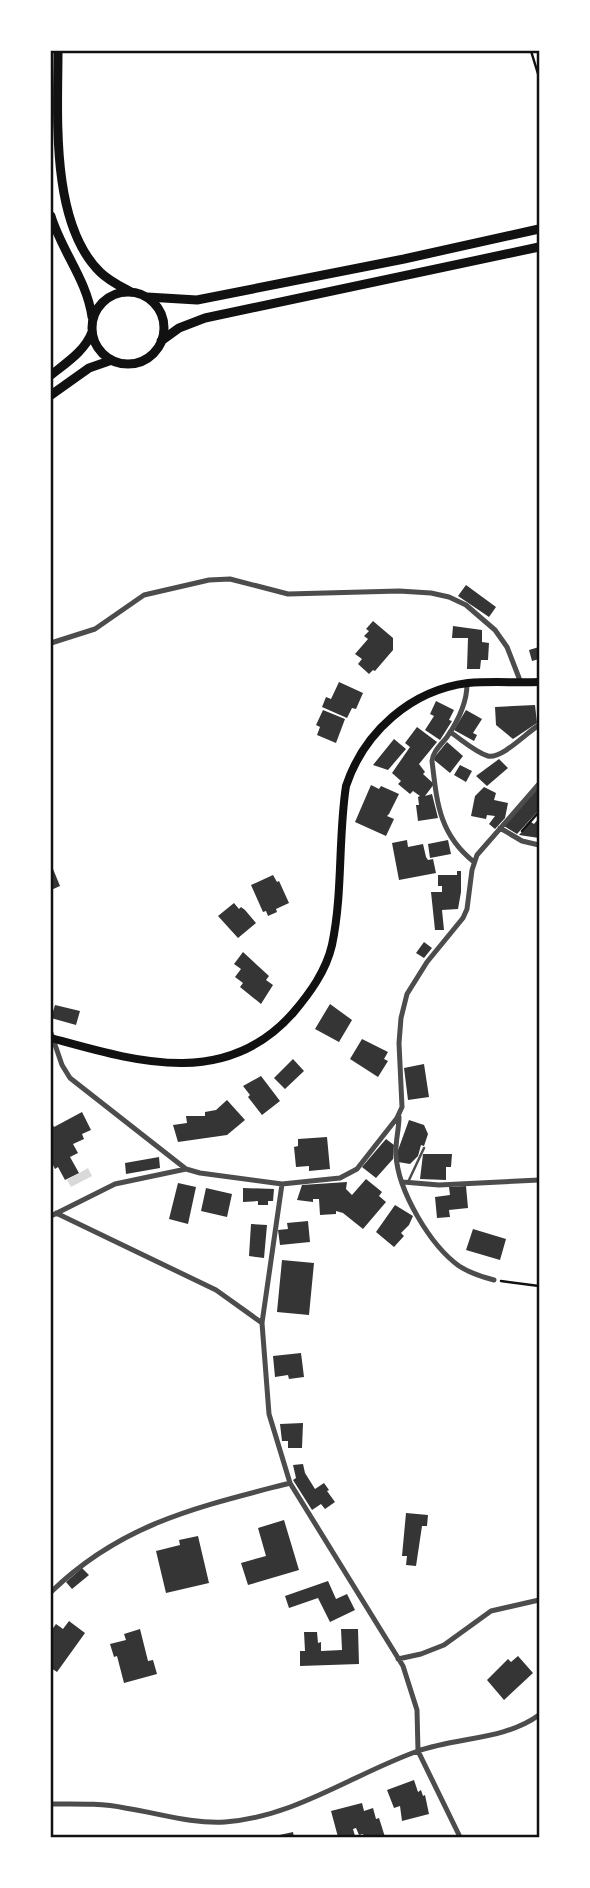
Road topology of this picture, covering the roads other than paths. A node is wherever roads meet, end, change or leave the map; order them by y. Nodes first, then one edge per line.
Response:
1 (58, 51) edge
2 (51, 216) edge
3 (539, 229) edge
4 (539, 247) edge
5 (131, 292) junction
6 (147, 297) junction
7 (93, 326) junction
8 (161, 341) junction
9 (113, 360) junction
10 (51, 375) edge
11 (51, 395) edge
12 (51, 643) edge
13 (539, 681) edge
14 (522, 683) junction
15 (467, 684) junction
16 (539, 725) edge
17 (450, 732) junction
18 (539, 785) edge
19 (500, 828) junction
20 (539, 845) edge
21 (474, 862) junction
22 (52, 1036) edge
23 (399, 1114) junction
24 (424, 1148) dead end
25 (186, 1169) junction
26 (539, 1180) edge
27 (406, 1183) junction
28 (282, 1184) junction
29 (53, 1214) edge
30 (494, 1280) road end
31 (262, 1323) junction
32 (290, 1483) junction
33 (51, 1592) edge
34 (539, 1600) edge
35 (398, 1659) junction
36 (539, 1714) edge
37 (418, 1751) junction
38 (51, 1804) edge
39 (460, 1837) edge

1 - 5 main road
2 - 7 main road
3 - 6 main road
4 - 8 main road
5 - 6 main road
5 - 7 main road
6 - 8 main road
7 - 9 main road
7 - 10 main road
8 - 9 main road
9 - 11 main road
12 - 14 street
13 - 14 main road
14 - 15 main road
15 - 17 street
15 - 22 main road
16 - 17 street
17 - 21 street
18 - 19 street
19 - 20 street
19 - 21 street
21 - 23 street
22 - 25 street
23 - 27 street
23 - 28 street
24 - 27 lane
25 - 28 street
25 - 29 street
26 - 27 street
27 - 30 street
28 - 31 street
29 - 31 street
31 - 32 street
32 - 33 street
32 - 35 street
34 - 35 street
35 - 37 street
36 - 37 street
37 - 38 street
37 - 39 street

